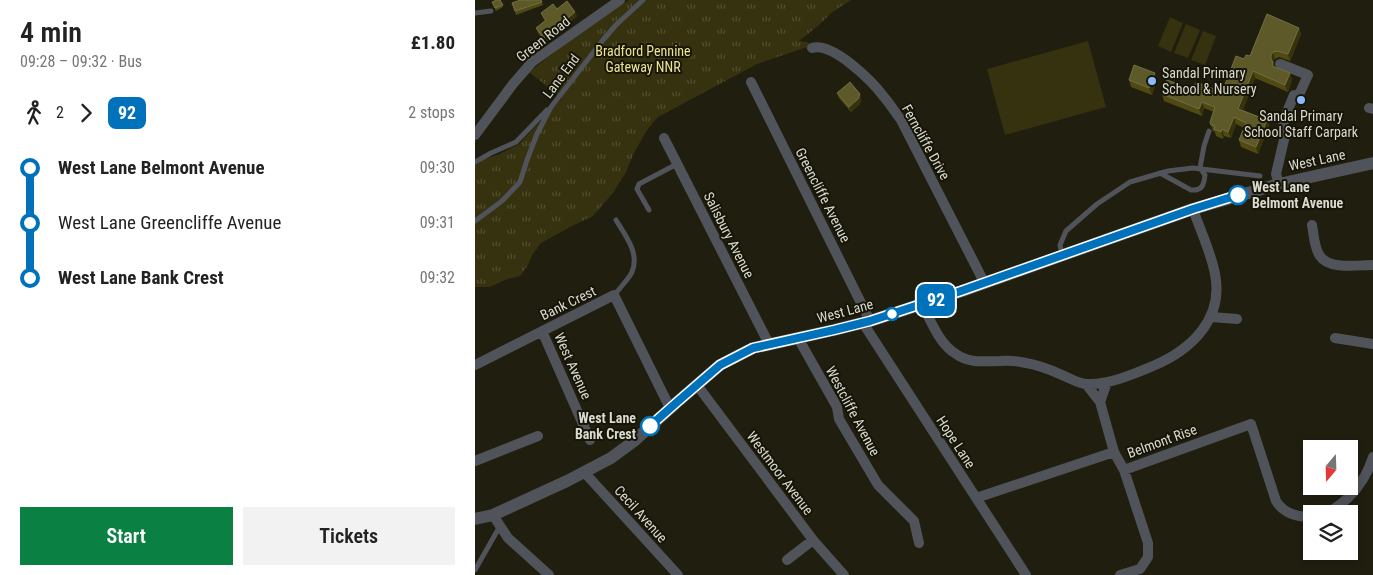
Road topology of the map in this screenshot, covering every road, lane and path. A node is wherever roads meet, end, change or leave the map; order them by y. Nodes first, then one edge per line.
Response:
1 (620, 0) edge
2 (643, 0) edge
3 (491, 10) dead end
4 (475, 13) edge
5 (812, 48) dead end
6 (1280, 64) dead end
7 (751, 82) dead end
8 (551, 107) junction
9 (1209, 131) edge
10 (475, 135) edge
11 (664, 138) dead end
12 (475, 162) edge
13 (678, 163) junction
14 (1373, 163) edge
15 (1200, 168) junction
16 (1160, 173) junction
17 (1260, 176) dead end
18 (1279, 184) junction
19 (1193, 209) junction
20 (649, 210) dead end
21 (617, 220) dead end
22 (475, 221) edge
23 (1312, 225) dead end
24 (1062, 255) junction
25 (1373, 265) edge
26 (984, 282) junction
27 (614, 296) junction
28 (922, 304) junction
29 (1211, 317) junction
30 (1237, 319) dead end
31 (866, 322) junction
32 (542, 331) junction
33 (798, 338) junction
34 (1335, 338) dead end
35 (769, 344) junction
36 (1373, 344) edge
37 (475, 365) edge
38 (1107, 382) junction
39 (697, 384) junction
40 (1086, 384) junction
41 (1100, 402) junction
42 (670, 408) junction
43 (538, 436) dead end
44 (590, 440) dead end
45 (1115, 452) junction
46 (1373, 457) edge
47 (475, 461) edge
48 (1124, 470) junction
49 (584, 472) junction
50 (976, 498) junction
51 (1339, 505) edge
52 (1303, 516) edge
53 (475, 519) edge
54 (497, 520) junction
55 (813, 540) junction
56 (919, 543) dead end
57 (787, 560) dead end
58 (475, 570) edge
59 (549, 575) edge
60 (678, 575) edge
61 (844, 575) edge
62 (1026, 575) edge
63 (1119, 575) edge

1 - 10 street, Green Road
2 - 8 lane, Lane End
3 - 4 lane
5 - 26 street, Ferncliffe Drive
6 - 18 street
7 - 31 street, Greencliffe Avenue
8 - 12 lane
8 - 22 lane, Lane End
9 - 15 lane
11 - 13 street, Salisbury Avenue
13 - 20 lane
13 - 35 street, Salisbury Avenue
14 - 18 street, West Lane
15 - 16 lane
15 - 16 lane
15 - 17 lane
16 - 24 lane
18 - 19 street, West Lane
19 - 24 street, West Lane
19 - 29 street
21 - 27 lane
23 - 25 street
24 - 26 street, West Lane
26 - 28 street, West Lane
27 - 32 street, Bank Crest
27 - 42 street, Bank Crest
28 - 31 street, West Lane
28 - 40 street
29 - 30 street
29 - 38 street
31 - 33 street, West Lane
31 - 50 street, Hope Lane
32 - 37 street, Bank Crest
32 - 44 street, West Avenue
33 - 35 street, West Lane
33 - 56 street, Westcliffe Avenue
34 - 36 street
35 - 39 street, West Lane
38 - 40 street
38 - 41 street
39 - 42 street, West Lane
39 - 55 street, Westmoor Avenue
40 - 41 street
41 - 45 street
42 - 49 street, West Lane
43 - 47 street
45 - 48 street, Belmont Rise
45 - 50 street, Belmont Rise
46 - 51 street
48 - 52 street, Belmont Rise
48 - 63 street
49 - 54 street, West Lane
49 - 60 street, Cecil Avenue
50 - 62 street, Hope Lane
53 - 54 street, West Lane
54 - 58 lane
54 - 59 street
55 - 57 street
55 - 61 street, Westmoor Avenue

